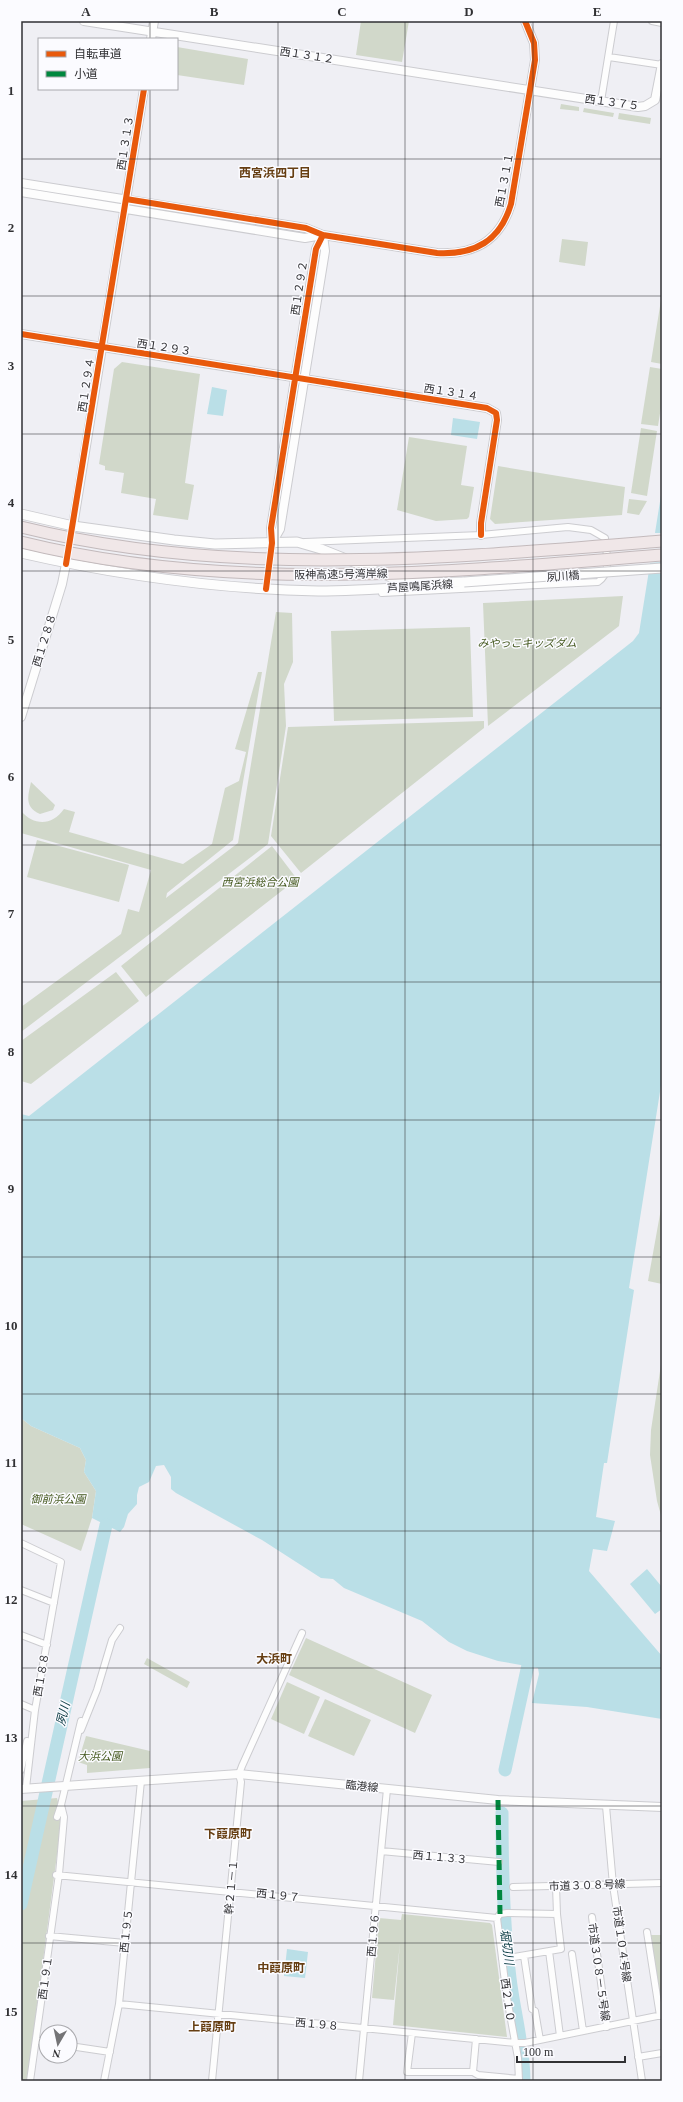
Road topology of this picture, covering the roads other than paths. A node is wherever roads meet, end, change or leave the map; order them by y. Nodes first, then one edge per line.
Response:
1 (84, 21) edge
2 (154, 21) edge
3 (525, 21) edge
4 (614, 21) edge
5 (652, 21) edge
6 (662, 23) edge
7 (152, 35) edge
8 (173, 38) edge
9 (178, 39) edge
10 (608, 56) junction
11 (662, 65) edge
12 (530, 89) junction
13 (144, 90) edge
14 (601, 101) junction
15 (21, 183) edge
16 (21, 192) edge
17 (126, 199) junction
18 (125, 209) junction
19 (322, 235) junction
20 (21, 334) edge
21 (102, 347) junction
22 (294, 378) junction
23 (304, 379) junction
24 (21, 514) edge
25 (73, 526) junction
26 (21, 527) edge
27 (481, 535) junction
28 (662, 541) edge
29 (21, 542) edge
30 (297, 542) junction
31 (272, 543) junction
32 (21, 553) edge
33 (662, 555) edge
34 (66, 564) junction
35 (662, 568) edge
36 (464, 582) junction
37 (266, 589) junction
38 (351, 590) junction
39 (21, 717) edge
40 (21, 1543) edge
41 (21, 1590) edge
42 (54, 1603) junction
43 (120, 1628) dead end
44 (302, 1633) dead end
45 (21, 1635) edge
46 (47, 1645) junction
47 (21, 1704) edge
48 (35, 1710) junction
49 (81, 1721) dead end
50 (79, 1735) junction
51 (26, 1741) edge
52 (21, 1770) edge
53 (239, 1774) junction
54 (141, 1781) junction
55 (64, 1786) junction
56 (26, 1788) edge
57 (387, 1789) junction
58 (61, 1805) junction
59 (606, 1806) junction
60 (662, 1807) edge
61 (57, 1817) dead end
62 (381, 1851) junction
63 (499, 1862) dead end
64 (57, 1874) junction
65 (131, 1881) junction
66 (662, 1883) edge
67 (613, 1885) junction
68 (556, 1886) junction
69 (513, 1888) dead end
70 (231, 1891) junction
71 (376, 1905) junction
72 (557, 1914) junction
73 (498, 1916) junction
74 (592, 1917) dead end
75 (647, 1932) dead end
76 (50, 1936) junction
77 (125, 1944) junction
78 (549, 1951) junction
79 (572, 1954) dead end
80 (524, 1956) junction
81 (503, 1959) junction
82 (119, 2004) junction
83 (219, 2015) junction
84 (661, 2015) edge
85 (633, 2021) junction
86 (607, 2026) junction
87 (364, 2028) junction
88 (583, 2032) junction
89 (412, 2033) junction
90 (560, 2036) junction
91 (476, 2039) junction
92 (36, 2040) joint
93 (540, 2040) junction
94 (516, 2043) junction
95 (78, 2047) edge
96 (110, 2052) junction
97 (662, 2053) edge
98 (638, 2057) junction
99 (473, 2072) junction
100 (519, 2080) edge
101 (30, 2081) edge
102 (104, 2081) edge
103 (212, 2081) edge
104 (359, 2081) edge
105 (642, 2081) edge

1 - 7 street, 西１３１２
2 - 7 street
3 - 12 street, 西１３１１
4 - 10 street
5 - 6 street
7 - 8 street, 西１３１２
9 - 12 street, 西１３１２
10 - 11 street
10 - 14 street
11 - 14 street, 西１３７５
12 - 14 street, 西１３７５
12 - 19 street, 西１３１１
13 - 17 street, 西１３１３
15 - 17 street
16 - 18 street
17 - 18 street, 西１２９４
17 - 19 street
18 - 19 street
18 - 21 street, 西１２９４
19 - 22 street, 西１２９２
19 - 23 street, 西１２９２
20 - 21 street, 西１２９３
21 - 22 street, 西１２９３
21 - 25 street, 西１２９４
22 - 23 street, 西１２９３
22 - 31 street, 西１２９２
23 - 27 street, 西１３１４
23 - 31 street, 西１２９２
24 - 25 main road, 芦屋鳴尾浜線
25 - 31 main road, 芦屋鳴尾浜線
25 - 34 main road
26 - 28 highway, 阪神高速5号湾岸線, bridge
27 - 30 street
27 - 38 street
29 - 33 highway, 阪神高速5号湾岸線, bridge
30 - 31 main road, 芦屋鳴尾浜線
30 - 36 main road, 芦屋鳴尾浜線
31 - 37 street
32 - 34 main road, 芦屋鳴尾浜線
34 - 37 main road, 芦屋鳴尾浜線
34 - 39 street, 西１２８８
35 - 36 main road, 夙川橋, bridge
36 - 38 main road, 芦屋鳴尾浜線
37 - 38 main road, 芦屋鳴尾浜線
40 - 42 street, 西１８８
41 - 42 street
42 - 46 street, 西１８８
43 - 50 street
44 - 53 street, 幹２１－１
45 - 46 street
46 - 48 street, 西１８８
47 - 48 street
48 - 51 street, 西１８８
49 - 50 street, 西１９１
50 - 55 street, 西１９１
51 - 52 street
51 - 56 street, 西１８８
53 - 54 street, 臨港線
53 - 57 street, 臨港線
53 - 70 street, 幹２１－１
54 - 55 street, 臨港線
54 - 65 street, 西１９５
55 - 56 street, 臨港線
55 - 58 street, 西１９１
57 - 59 street, 臨港線
57 - 62 street, 西１９６
58 - 61 street
58 - 64 street, 西１９１
59 - 60 street, 臨港線
59 - 67 street, 市道１０４号線
62 - 63 street, 西１１３３
62 - 71 street, 西１９６
64 - 65 street, 西１９７
64 - 76 street, 西１９１
65 - 70 street, 西１９７
65 - 77 street, 西１９５
66 - 67 street, 市道３０８号線
67 - 68 street, 市道３０８号線
67 - 85 street, 市道１０４号線
68 - 69 street, 市道３０８号線
68 - 72 street
70 - 71 street, 西１９７
70 - 83 street, 幹２１－１
71 - 73 street, 西１９７
71 - 87 street, 西１９６
72 - 73 street
72 - 78 street
73 - 81 street, 西２１０
74 - 86 street, 市道３０８－５号線
75 - 84 street
76 - 77 street
76 - 92 street, 西１９１
77 - 82 street, 西１９５
78 - 80 street
78 - 90 street
79 - 88 street
80 - 81 street
80 - 93 street
81 - 94 street, 西２１０
82 - 83 street, 西１９８
82 - 96 street, 西１９５
83 - 87 street, 西１９８
83 - 103 street, 幹２１－１
84 - 85 street, 西１９８
85 - 86 street, 西１９８
85 - 98 street, 市道１０４号線
86 - 88 street, 西１９８
87 - 89 street, 西１９８
87 - 104 street, 西１９６
88 - 90 street, 西１９８
89 - 91 street, 西１９８
89 - 99 street
90 - 93 street, 西１９８
91 - 94 street, 西１９８
91 - 99 street
92 - 101 street, 西１９１
93 - 94 street, 西１９８
94 - 100 street, 西２１０
95 - 96 street
96 - 102 street, 西１９５
97 - 98 street
98 - 105 street, 市道１０４号線
99 - 100 street

